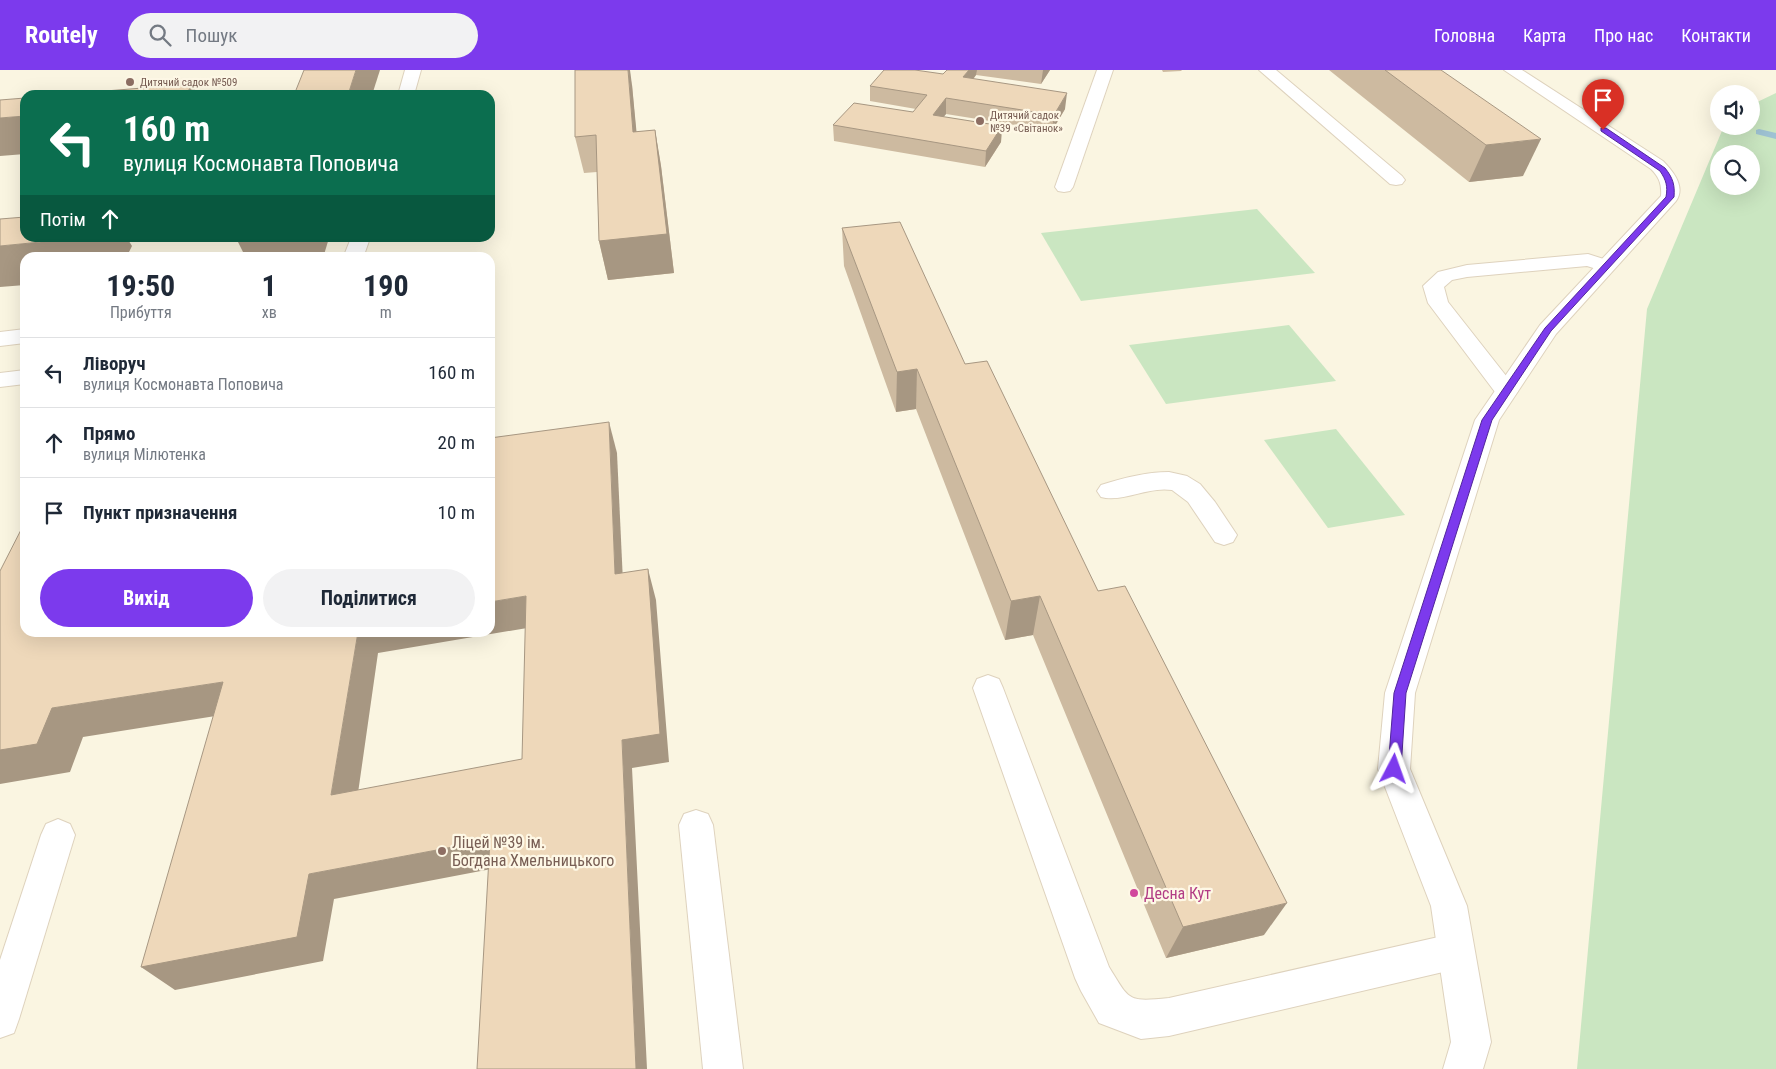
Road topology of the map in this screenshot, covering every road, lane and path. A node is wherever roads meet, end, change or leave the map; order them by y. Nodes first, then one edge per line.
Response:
1 (418, 70) edge
2 (1105, 70) edge
3 (1267, 70) edge
4 (1512, 70) edge
5 (408, 90) edge
6 (1396, 180) dead end
7 (1064, 187) dead end
8 (1606, 266) junction
9 (20, 337) edge
10 (0, 339) edge
11 (20, 378) edge
12 (0, 380) edge
13 (1506, 391) junction
14 (1110, 491) dead end
15 (1224, 535) dead end
16 (988, 688) dead end
17 (696, 826) dead end
18 (58, 835) dead end
19 (1456, 951) junction
20 (0, 1019) edge
21 (723, 1069) edge
22 (1463, 1069) edge

1 - 5 street
2 - 7 street
3 - 6 street
4 - 8 street
8 - 13 street
8 - 13 street
9 - 10 street
11 - 12 street
13 - 19 street
14 - 15 street
16 - 19 street
17 - 21 street
18 - 20 street
19 - 22 street

